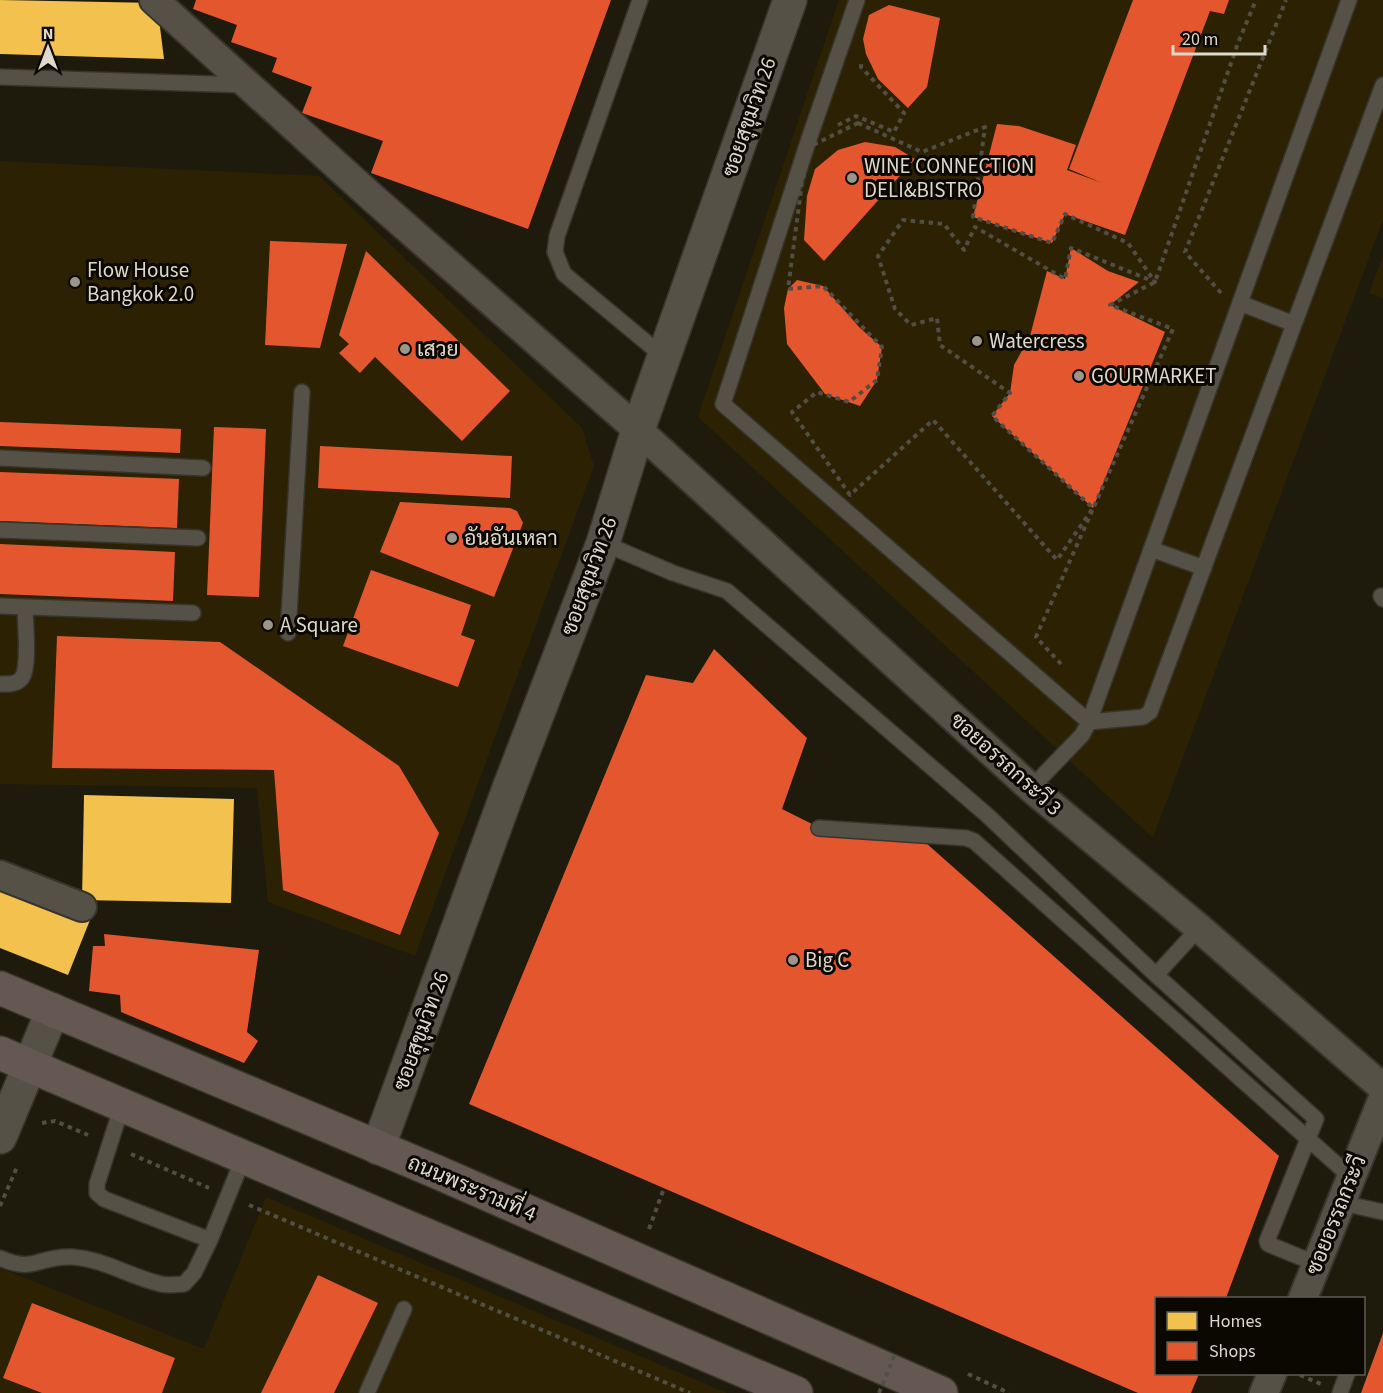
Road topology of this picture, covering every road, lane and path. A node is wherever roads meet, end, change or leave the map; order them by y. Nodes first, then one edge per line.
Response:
1 (154, 0) edge
2 (639, 0) edge
3 (790, 0) edge
4 (858, 0) edge
5 (1256, 0) edge
6 (1286, 0) edge
7 (1348, 0) edge
8 (0, 77) edge
9 (1383, 85) edge
10 (248, 86) junction
11 (1155, 282) junction
12 (1233, 301) junction
13 (1294, 324) junction
14 (664, 357) junction
15 (302, 392) dead end
16 (638, 430) junction
17 (0, 458) edge
18 (203, 468) dead end
19 (0, 530) edge
20 (198, 538) dead end
21 (603, 543) junction
22 (1151, 549) junction
23 (1204, 568) junction
24 (0, 606) edge
25 (25, 607) junction
26 (193, 613) dead end
27 (288, 633) dead end
28 (1068, 672) dead end
29 (0, 684) edge
30 (1089, 722) junction
31 (1031, 788) junction
32 (819, 828) dead end
33 (0, 874) edge
34 (81, 907) dead end
35 (1199, 928) junction
36 (1156, 975) junction
37 (2, 993) edge
38 (53, 1010) junction
39 (0, 1053) edge
40 (29, 1066) junction
41 (1383, 1088) edge
42 (1383, 1098) edge
43 (122, 1106) junction
44 (67, 1126) dead end
45 (0, 1137) edge
46 (1307, 1138) junction
47 (110, 1145) junction
48 (378, 1148) junction
49 (243, 1159) junction
50 (664, 1188) dead end
51 (1347, 1190) junction
52 (226, 1195) junction
53 (1383, 1212) edge
54 (645, 1239) dead end
55 (210, 1240) junction
56 (0, 1258) edge
57 (1317, 1264) junction
58 (1303, 1297) edge
59 (404, 1309) dead end
60 (896, 1352) dead end
61 (1272, 1375) edge
62 (1347, 1375) edge
63 (367, 1393) edge
64 (690, 1393) edge
65 (796, 1393) edge
66 (879, 1393) edge
67 (941, 1393) edge
68 (1264, 1393) edge
69 (1340, 1393) edge

1 - 10 street, ซอยอรรถกระวี 3
2 - 14 lane
3 - 14 street, ซอยสุขุมวิท 26
4 - 30 lane
5 - 11 path
6 - 12 path
7 - 12 lane
8 - 10 lane
9 - 13 lane
10 - 16 street, ซอยอรรถกระวี 3
11 - 11 path
11 - 28 path
12 - 13 lane
12 - 22 lane
13 - 23 lane
14 - 16 street, ซอยสุขุมวิท 26
15 - 27 lane
16 - 21 street, ซอยสุขุมวิท 26
16 - 31 street, ซอยอรรถกระวี 3
17 - 18 lane
19 - 20 lane
21 - 36 lane
21 - 48 street, ซอยสุขุมวิท 26
22 - 23 lane
22 - 30 lane
23 - 30 lane
24 - 25 lane
25 - 26 lane
25 - 29 lane
30 - 31 lane
31 - 35 street, ซอยอรรถกระวี 3
32 - 46 lane
33 - 34 street
35 - 36 lane
35 - 41 street, ซอยอรรถกระวี 3
36 - 46 lane
37 - 38 main road, ถนนพระรามที่ 4
38 - 40 street
38 - 48 main road, ถนนพระรามที่ 4
39 - 40 main road
40 - 43 main road
40 - 45 street
42 - 51 street, ซอยอรรถกระวี
43 - 47 lane
43 - 49 main road
44 - 47 path
46 - 51 lane
46 - 57 lane
47 - 52 path
47 - 55 lane
48 - 67 main road, ถนนพระรามที่ 4
49 - 52 lane
49 - 65 main road
50 - 54 path
51 - 53 lane
51 - 57 street, ซอยอรรถกระวี
52 - 55 lane
52 - 64 path
55 - 56 lane
57 - 58 street, ซอยอรรถกระวี
59 - 63 lane
60 - 66 path, bridge
61 - 68 street
62 - 69 lane

